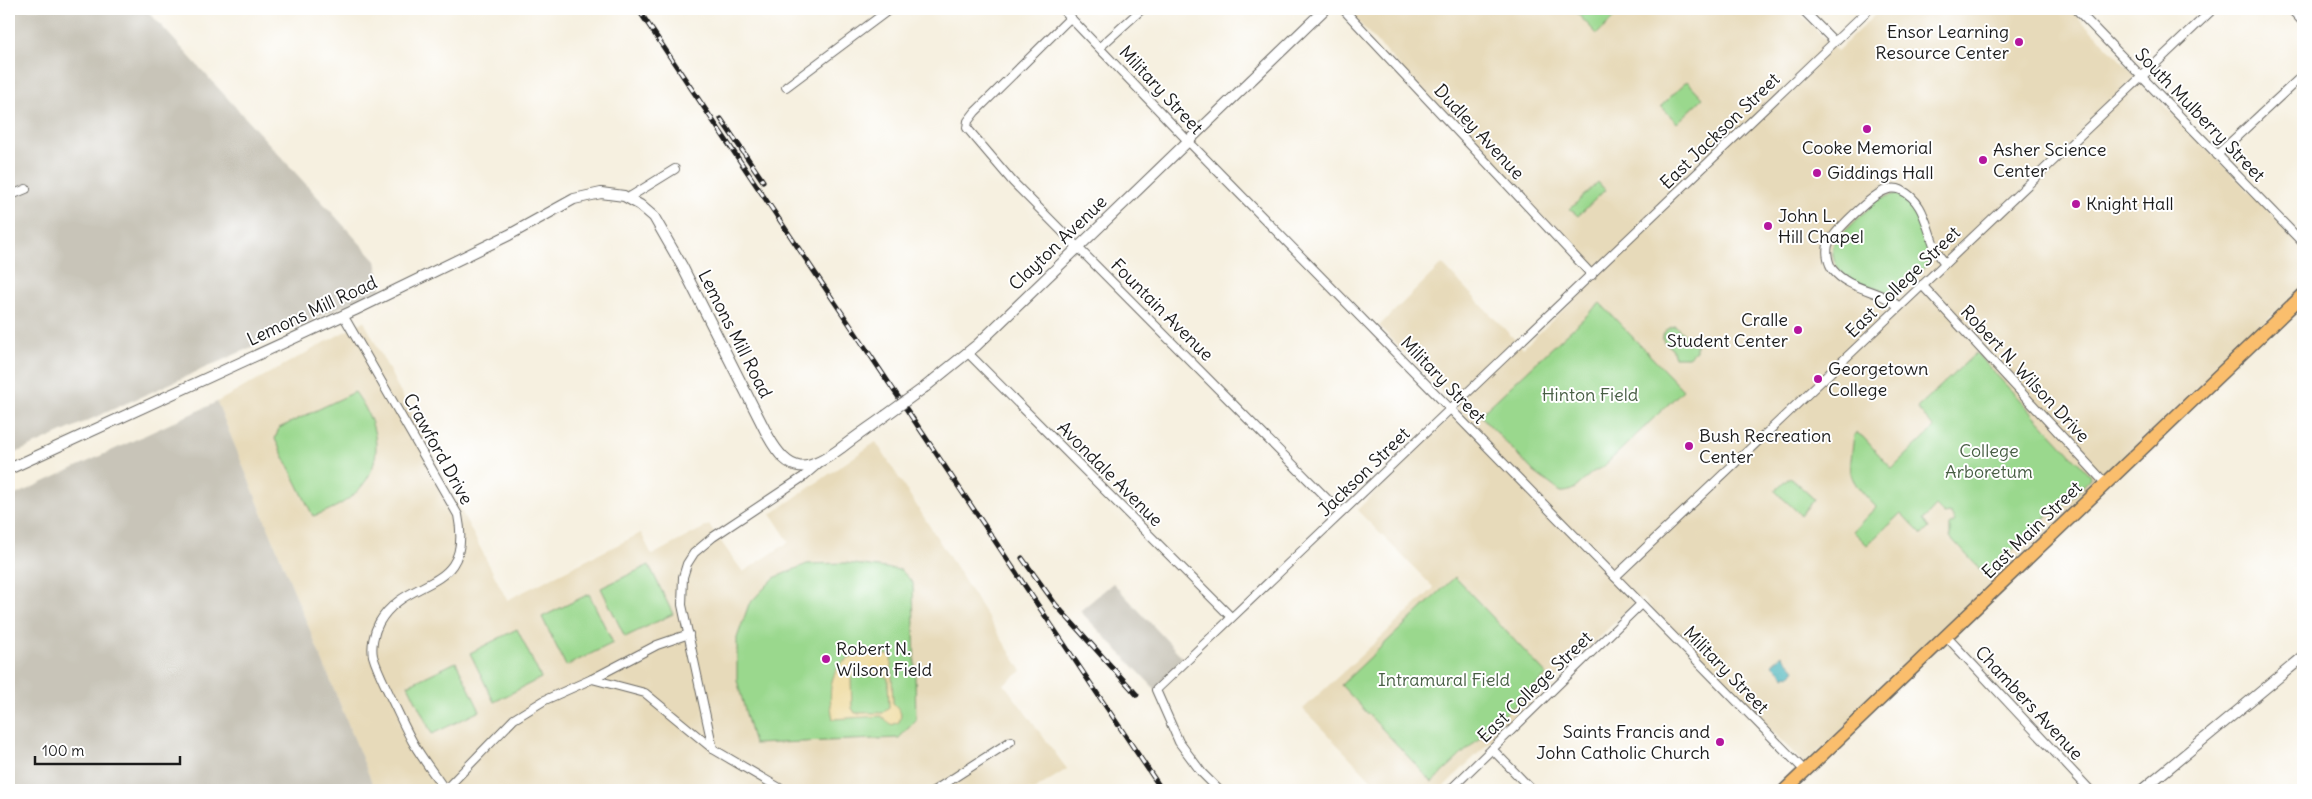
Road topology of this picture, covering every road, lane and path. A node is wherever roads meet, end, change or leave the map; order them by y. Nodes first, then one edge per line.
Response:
1 (890, 9) edge
2 (1062, 9) edge
3 (1142, 9) edge
4 (1326, 9) edge
5 (1343, 9) edge
6 (1802, 9) edge
7 (1869, 9) edge
8 (2076, 9) edge
9 (2213, 9) edge
10 (2291, 9) edge
11 (1071, 17) junction
12 (2303, 22) edge
13 (1834, 42) junction
14 (1100, 47) junction
15 (2303, 75) edge
16 (2142, 76) junction
17 (786, 86) dead end
18 (1190, 142) junction
19 (2218, 155) junction
20 (675, 169) dead end
21 (26, 190) dead end
22 (9, 196) edge
23 (628, 198) junction
24 (2303, 243) edge
25 (1078, 246) junction
26 (1944, 263) junction
27 (1592, 275) junction
28 (1922, 285) junction
29 (2303, 295) edge
30 (1899, 307) junction
31 (343, 315) junction
32 (967, 352) junction
33 (1451, 409) junction
34 (818, 463) junction
35 (9, 469) edge
36 (2106, 484) junction
37 (1342, 514) junction
38 (1615, 577) junction
39 (1641, 604) junction
40 (1231, 617) junction
41 (689, 634) junction
42 (1946, 636) junction
43 (2302, 659) edge
44 (592, 679) junction
45 (1011, 742) dead end
46 (713, 749) junction
47 (1492, 749) junction
48 (1804, 771) junction
49 (445, 790) edge
50 (783, 790) edge
51 (935, 790) edge
52 (1219, 790) edge
53 (1450, 790) edge
54 (1532, 790) edge
55 (1785, 790) edge
56 (2090, 790) edge
57 (2142, 790) edge

1 - 17 street
2 - 11 street, Military Street
3 - 14 street
4 - 18 street, Clayton Avenue
5 - 27 street, Dudley Avenue
6 - 13 street
7 - 13 street, East Jackson Street
8 - 16 street, South Mulberry Street
9 - 16 street, East College Street
10 - 12 street
11 - 14 street, Military Street
11 - 25 street, Fountain Avenue
13 - 27 street, East Jackson Street
14 - 18 street, Military Street
15 - 19 street
16 - 19 street, South Mulberry Street
16 - 26 street, East College Street
18 - 25 street, Clayton Avenue
18 - 33 street, Military Street
19 - 24 street, South Mulberry Street
20 - 23 street
21 - 22 street
23 - 31 street, Lemons Mill Road
23 - 34 street, Lemons Mill Road
25 - 32 street, Clayton Avenue
25 - 37 street, Fountain Avenue
26 - 28 street, East College Street
26 - 30 street
27 - 33 street, Jackson Street
28 - 30 street, East College Street
28 - 36 street, Robert N. Wilson Drive
29 - 36 main road, East Main Street
30 - 38 street, East College Street
31 - 35 street, Lemons Mill Road
31 - 49 street, Crawford Drive
32 - 34 street, Clayton Avenue, bridge
32 - 40 street, Avondale Avenue
33 - 37 street, Jackson Street
33 - 38 street, Military Street
34 - 41 street
36 - 42 main road, East Main Street
37 - 40 street, Jackson Street
38 - 39 street, Military Street
39 - 47 street, East College Street
39 - 48 street, Military Street
40 - 52 street, Jackson Street
41 - 44 street
41 - 46 street
42 - 48 main road, East Main Street
42 - 56 street, Chambers Avenue
43 - 57 street
44 - 46 street
44 - 49 street
45 - 51 street
46 - 50 street
47 - 53 street, East College Street
47 - 54 street
48 - 55 main road, East Main Street

